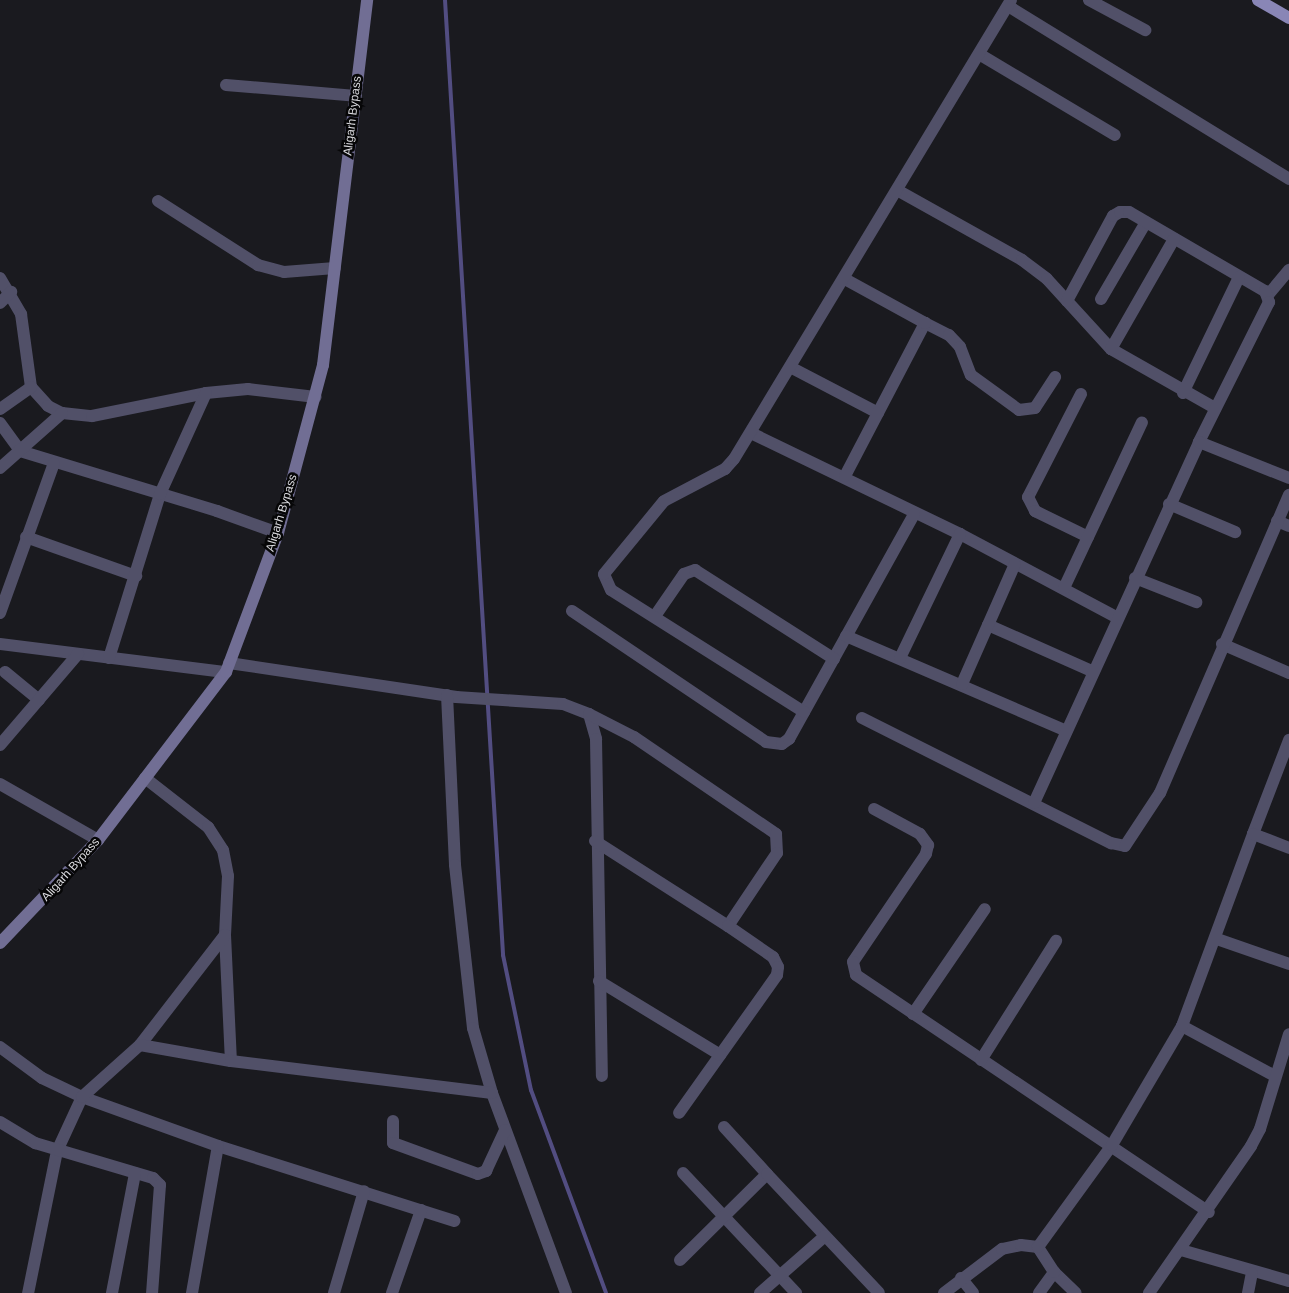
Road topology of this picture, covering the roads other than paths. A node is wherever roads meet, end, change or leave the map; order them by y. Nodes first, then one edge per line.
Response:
1 (367, 0) edge
2 (1089, 0) edge
3 (1258, 0) edge
4 (1009, 3) edge
5 (1289, 18) edge
6 (1144, 30) dead end
7 (979, 54) junction
8 (226, 85) dead end
9 (356, 96) junction
10 (1115, 135) dead end
11 (1289, 179) edge
12 (898, 190) junction
13 (158, 201) dead end
14 (1146, 222) junction
15 (1174, 238) junction
16 (335, 268) junction
17 (1289, 270) edge
18 (1238, 277) junction
19 (0, 278) edge
20 (845, 279) junction
21 (11, 292) junction
22 (1268, 295) junction
23 (1101, 299) dead end
24 (1067, 301) junction
25 (0, 303) edge
26 (925, 323) junction
27 (1111, 349) junction
28 (792, 368) junction
29 (1055, 377) dead end
30 (31, 386) junction
31 (206, 393) junction
32 (1183, 393) junction
33 (1082, 394) dead end
34 (316, 397) junction
35 (1215, 408) junction
36 (0, 409) edge
37 (878, 412) junction
38 (62, 413) junction
39 (1142, 422) dead end
40 (0, 423) edge
41 (751, 433) junction
42 (1199, 442) junction
43 (20, 451) junction
44 (54, 463) junction
45 (0, 468) edge
46 (845, 476) junction
47 (1289, 478) edge
48 (160, 494) junction
49 (1289, 495) edge
50 (1169, 504) junction
51 (914, 514) junction
52 (1283, 524) edge
53 (1235, 532) dead end
54 (278, 533) junction
55 (960, 534) junction
56 (26, 537) junction
57 (1088, 537) junction
58 (1015, 564) junction
59 (136, 576) junction
60 (1135, 578) junction
61 (1064, 588) junction
62 (1196, 602) dead end
63 (572, 611) dead end
64 (0, 613) edge
65 (655, 616) junction
66 (1116, 617) junction
67 (988, 625) junction
68 (846, 636) junction
69 (0, 644) edge
70 (1222, 644) junction
71 (78, 654) junction
72 (109, 658) junction
73 (900, 658) junction
74 (834, 659) junction
75 (228, 668) junction
76 (1092, 671) junction
77 (5, 672) dead end
78 (1289, 673) edge
79 (962, 684) junction
80 (451, 696) junction
81 (39, 700) junction
82 (804, 712) junction
83 (589, 714) junction
84 (862, 718) dead end
85 (1064, 730) junction
86 (1289, 740) edge
87 (0, 745) edge
88 (146, 778) junction
89 (0, 784) edge
90 (1034, 803) junction
91 (874, 809) dead end
92 (1253, 834) junction
93 (98, 840) junction
94 (595, 840) junction
95 (1289, 848) edge
96 (985, 909) dead end
97 (728, 926) junction
98 (224, 935) junction
99 (1217, 939) junction
100 (1056, 941) dead end
101 (0, 943) edge
102 (1289, 964) edge
103 (599, 981) junction
104 (914, 1014) junction
105 (1182, 1026) junction
106 (1289, 1034) edge
107 (140, 1045) junction
108 (0, 1047) edge
109 (720, 1055) junction
110 (981, 1060) junction
111 (231, 1061) junction
112 (602, 1076) dead end
113 (1275, 1076) junction
114 (492, 1093) junction
115 (82, 1097) junction
116 (679, 1113) dead end
117 (393, 1121) dead end
118 (0, 1122) edge
119 (724, 1127) dead end
120 (505, 1130) junction
121 (1112, 1145) junction
122 (218, 1146) junction
123 (57, 1151) junction
124 (134, 1173) junction
125 (683, 1173) dead end
126 (767, 1174) junction
127 (364, 1191) junction
128 (421, 1210) junction
129 (1209, 1212) junction
130 (726, 1216) junction
131 (454, 1221) dead end
132 (825, 1236) junction
133 (1038, 1246) junction
134 (1181, 1250) junction
135 (680, 1260) dead end
136 (1054, 1272) junction
137 (1252, 1272) junction
138 (780, 1275) junction
139 (961, 1278) junction
140 (1289, 1281) edge
141 (28, 1293) edge
142 (112, 1293) edge
143 (152, 1293) edge
144 (192, 1293) edge
145 (334, 1293) edge
146 (392, 1293) edge
147 (566, 1293) edge
148 (760, 1293) edge
149 (796, 1293) edge
150 (879, 1293) edge
151 (944, 1293) edge
152 (973, 1293) edge
153 (1039, 1293) edge
154 (1076, 1293) edge
155 (1149, 1293) edge
156 (1248, 1293) edge

1 - 9 main road, Aligarh Bypass
2 - 6 street
3 - 5 main road
4 - 7 street
4 - 11 street
7 - 10 street
7 - 12 street
8 - 9 street
9 - 16 main road, Aligarh Bypass
12 - 20 street
12 - 24 street
13 - 16 street
14 - 15 street
14 - 23 street
14 - 24 street
15 - 18 street
15 - 27 street
16 - 34 main road, Aligarh Bypass
17 - 22 street
18 - 22 street
18 - 32 street
19 - 21 street
20 - 26 street
20 - 28 street
21 - 25 street
21 - 30 street
22 - 35 street
24 - 27 street
26 - 29 street
26 - 37 street
27 - 32 street
28 - 37 street
28 - 41 street
30 - 36 street
30 - 38 street
31 - 34 street
31 - 38 street
31 - 48 street
32 - 35 street
33 - 57 street
34 - 54 main road, Aligarh Bypass
35 - 42 street
37 - 46 street
38 - 43 street
39 - 57 street
40 - 43 street
41 - 46 street
41 - 65 street
42 - 47 street
42 - 50 street
43 - 44 street
43 - 45 street
44 - 48 street
44 - 56 street
46 - 51 street
48 - 54 street
48 - 59 street
49 - 52 street
50 - 53 street
50 - 60 street
51 - 55 street
51 - 68 street
52 - 70 street
54 - 75 main road, Aligarh Bypass
55 - 58 street
55 - 73 street
56 - 59 street
56 - 64 street
57 - 61 street
58 - 61 street
58 - 67 street
59 - 72 street
60 - 62 street
60 - 66 street
61 - 66 street
63 - 82 street
65 - 74 street
65 - 82 street
66 - 76 street
67 - 76 street
67 - 79 street
68 - 73 street
68 - 74 street
69 - 71 street
70 - 78 street
70 - 90 street
71 - 72 street
71 - 81 street
72 - 75 street
73 - 79 street
74 - 82 street
75 - 80 street
75 - 88 main road, Aligarh Bypass
76 - 85 street
77 - 81 street
79 - 85 street
80 - 83 street
80 - 114 street
81 - 87 street
83 - 94 street
83 - 97 street
84 - 90 street
85 - 90 street
86 - 92 street
88 - 93 main road, Aligarh Bypass
88 - 98 street
89 - 93 street
91 - 104 street
92 - 95 street
92 - 99 street
93 - 101 main road, Aligarh Bypass
94 - 97 street
94 - 103 street
96 - 104 street
97 - 109 street
98 - 107 street
98 - 111 street
99 - 102 street
99 - 105 street
100 - 110 street
103 - 109 street
103 - 112 street
104 - 110 street
105 - 113 street
105 - 121 street
106 - 113 street
107 - 111 street
107 - 115 street
108 - 115 street
109 - 116 street
110 - 121 street
111 - 114 street
113 - 129 street
114 - 120 street
115 - 122 street
115 - 123 street
117 - 120 street
118 - 123 street
119 - 126 street
120 - 147 street
121 - 129 street
121 - 133 street
122 - 127 street
122 - 144 street
123 - 124 street
123 - 141 street
124 - 142 street
124 - 143 street
125 - 130 street
126 - 130 street
126 - 132 street
127 - 128 street
127 - 145 street
128 - 131 street
128 - 146 street
129 - 134 street
130 - 135 street
130 - 138 street
132 - 138 street
132 - 150 street
133 - 136 street
133 - 139 street
134 - 137 street
134 - 155 street
136 - 153 street
136 - 154 street
137 - 140 street
137 - 156 street
138 - 148 street
138 - 149 street
139 - 151 street
139 - 152 street

